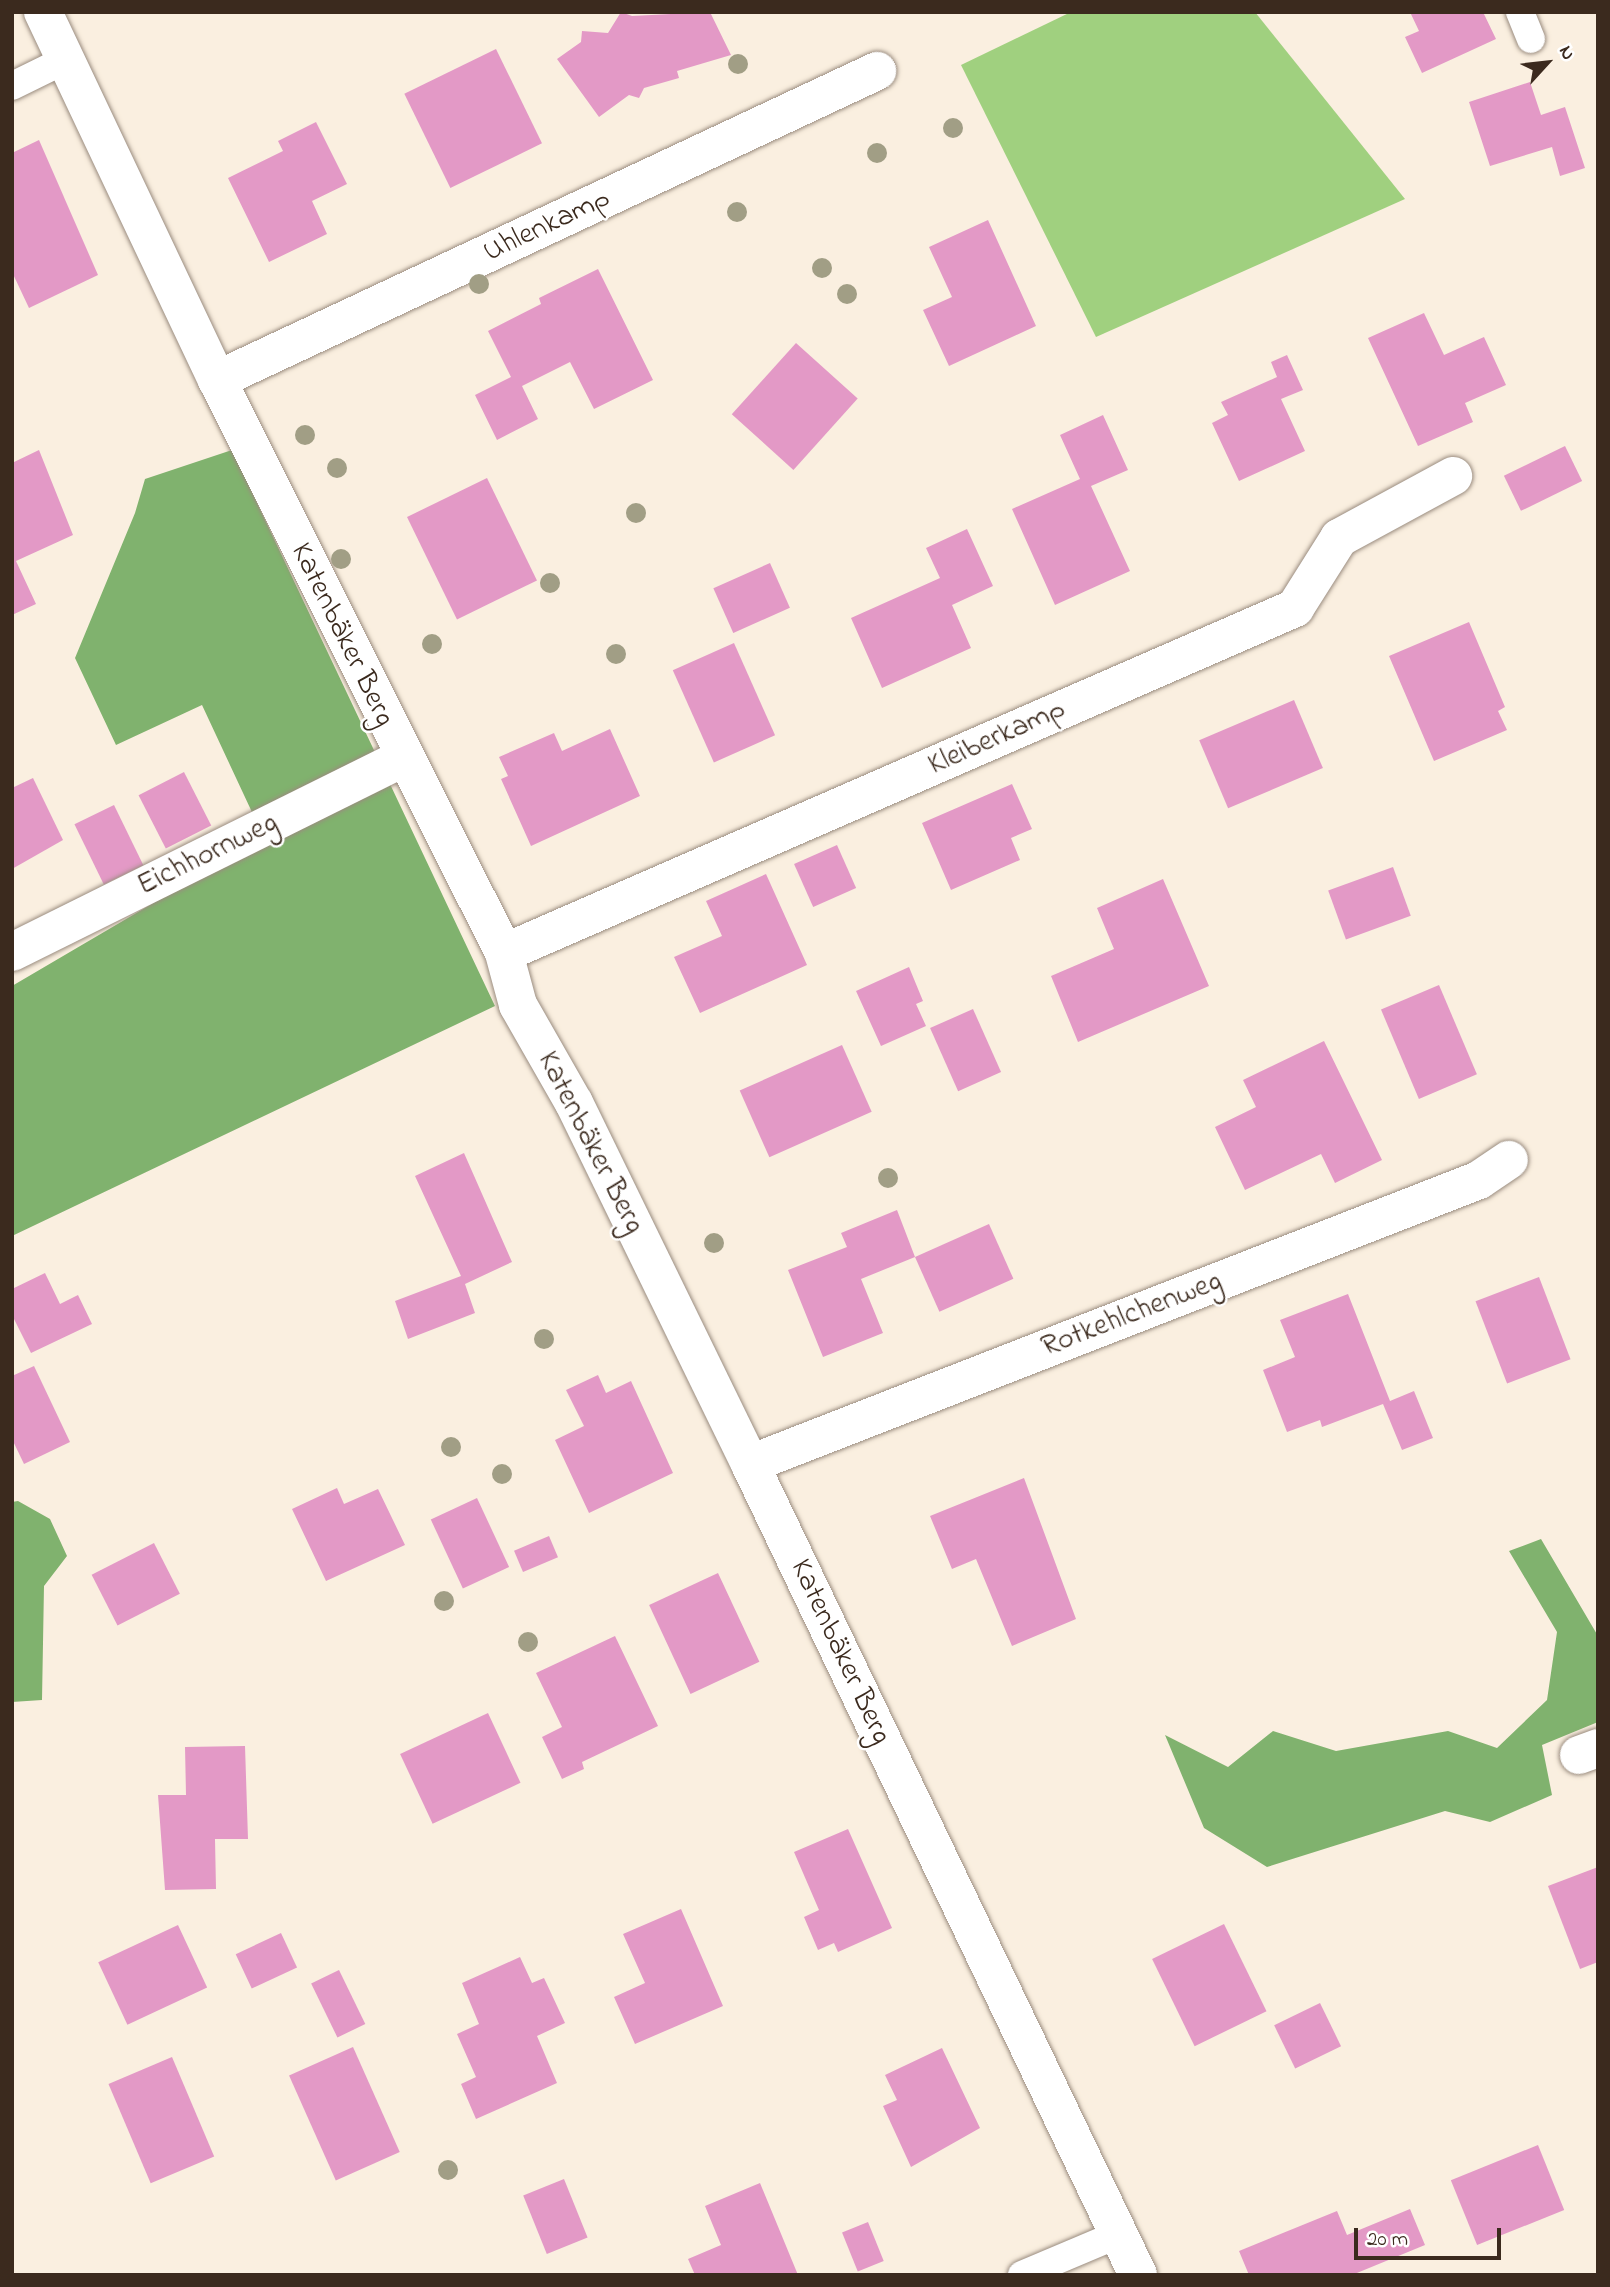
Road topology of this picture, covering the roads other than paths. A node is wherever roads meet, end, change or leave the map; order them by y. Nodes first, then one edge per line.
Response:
1 (43, 12) edge
2 (1520, 12) edge
3 (1531, 39) dead end
4 (65, 60) junction
5 (877, 71) dead end
6 (12, 86) edge
7 (217, 380) junction
8 (1453, 476) dead end
9 (403, 758) junction
10 (12, 952) edge
11 (504, 953) junction
12 (1509, 1160) dead end
13 (750, 1464) junction
14 (1119, 2234) junction
15 (1023, 2275) edge
16 (1138, 2275) edge

1 - 4 street, Katenbäker Berg
2 - 3 lane
4 - 6 lane
4 - 7 street, Katenbäker Berg
5 - 7 street, Uhlenkamp
7 - 9 street, Katenbäker Berg
8 - 11 street, Kleiberkamp
9 - 10 street, Eichhornweg
9 - 11 street, Katenbäker Berg
11 - 13 street, Katenbäker Berg
12 - 13 street, Rotkehlchenweg
13 - 14 street, Katenbäker Berg
14 - 15 lane
14 - 16 street, Katenbäker Berg

